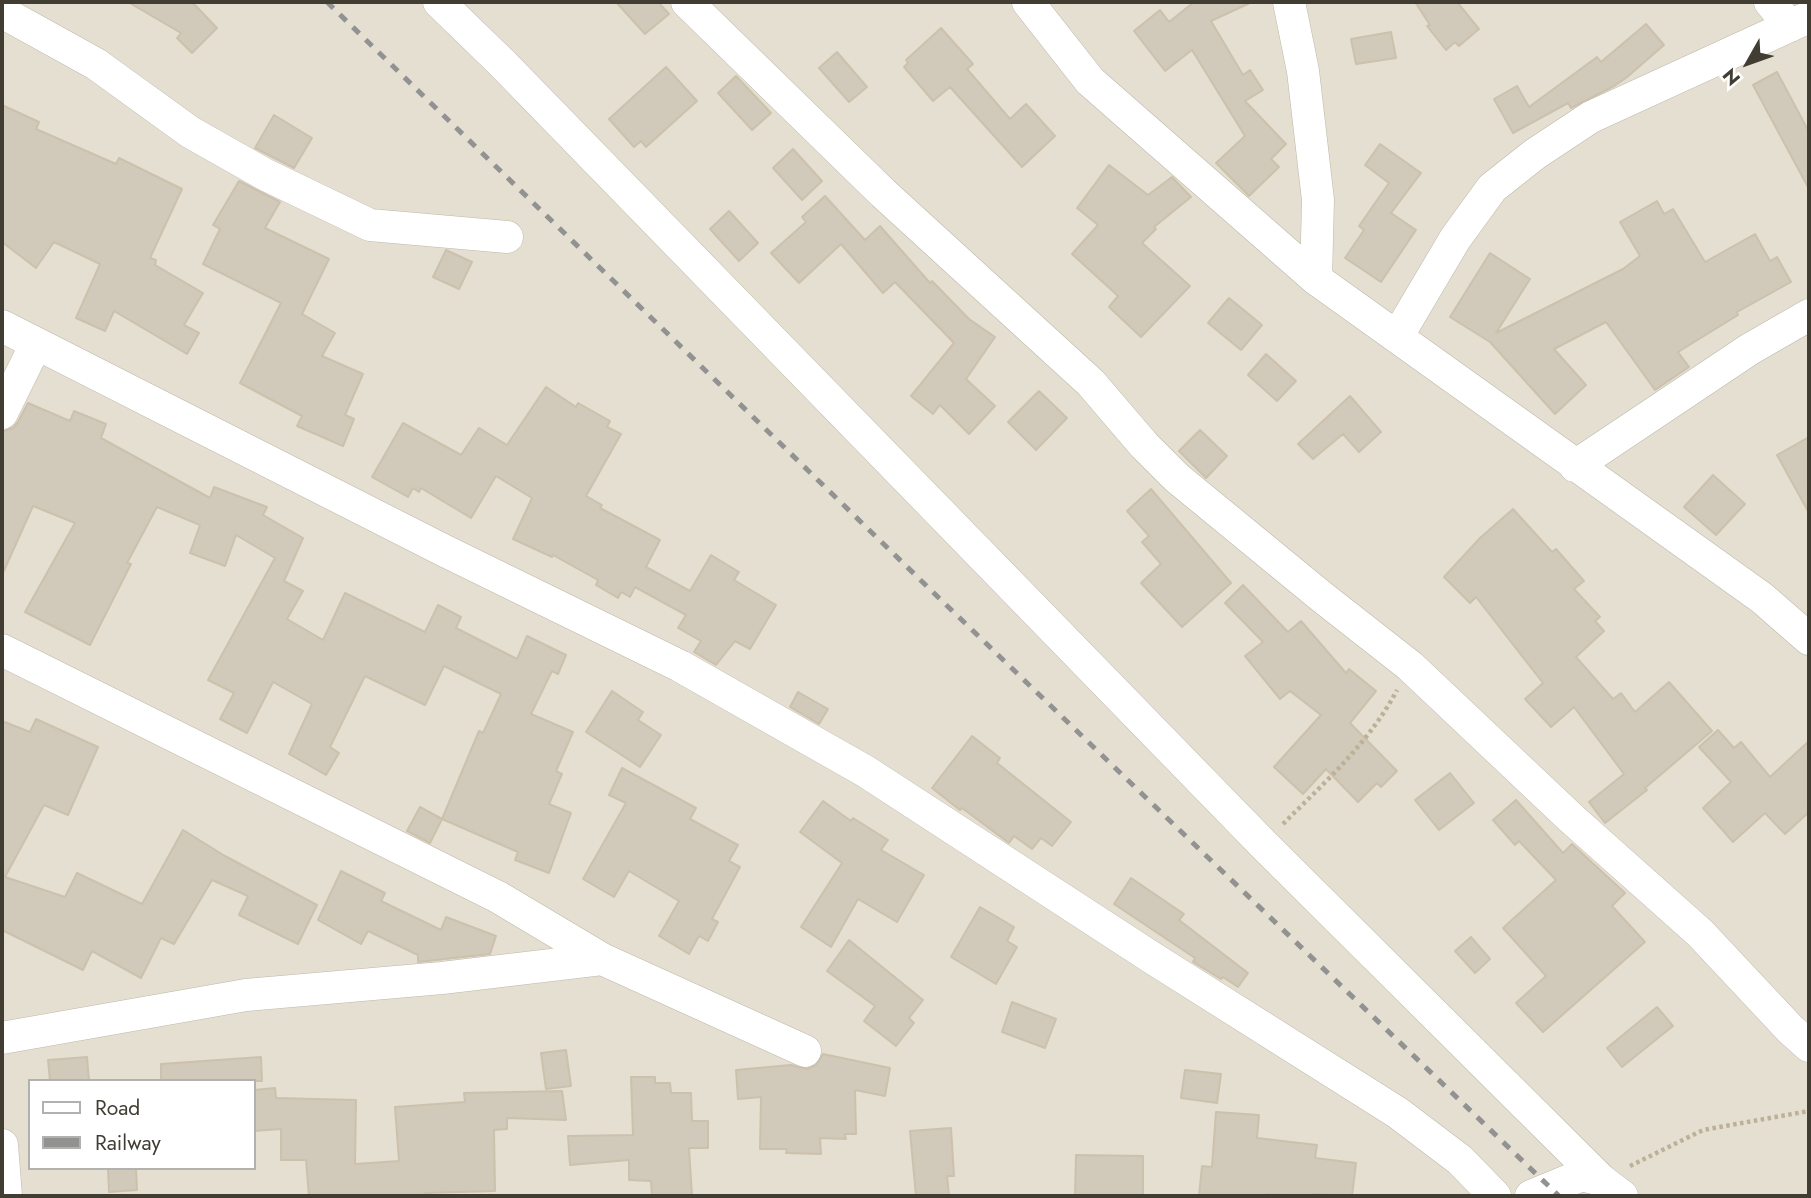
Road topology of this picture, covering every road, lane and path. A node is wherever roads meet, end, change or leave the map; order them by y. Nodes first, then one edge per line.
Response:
1 (439, 2) edge
2 (687, 2) edge
3 (1028, 2) edge
4 (1289, 2) edge
5 (1770, 2) edge
6 (2, 12) edge
7 (1800, 22) edge
8 (507, 237) dead end
9 (1316, 279) junction
10 (1809, 315) edge
11 (2, 326) edge
12 (1397, 337) junction
13 (36, 344) junction
14 (2, 413) edge
15 (1575, 466) junction
16 (1809, 639) edge
17 (2, 650) edge
18 (1410, 666) junction
19 (1263, 844) junction
20 (602, 959) junction
21 (2, 1038) edge
22 (1809, 1046) edge
23 (804, 1051) dead end
24 (1809, 1111) edge
25 (2, 1145) edge
26 (1612, 1188) edge
27 (6, 1196) edge
28 (1495, 1196) edge
29 (1531, 1196) edge

1 - 19 street
2 - 18 street
3 - 9 street
4 - 9 street
5 - 7 street
6 - 8 street
7 - 12 street
9 - 12 street
10 - 15 street
11 - 13 street
12 - 15 street
13 - 14 street
13 - 28 street
15 - 16 street
17 - 20 street
18 - 19 path
18 - 22 street
19 - 26 street
20 - 21 street
20 - 23 street
24 - 26 path
25 - 27 street
26 - 29 street

